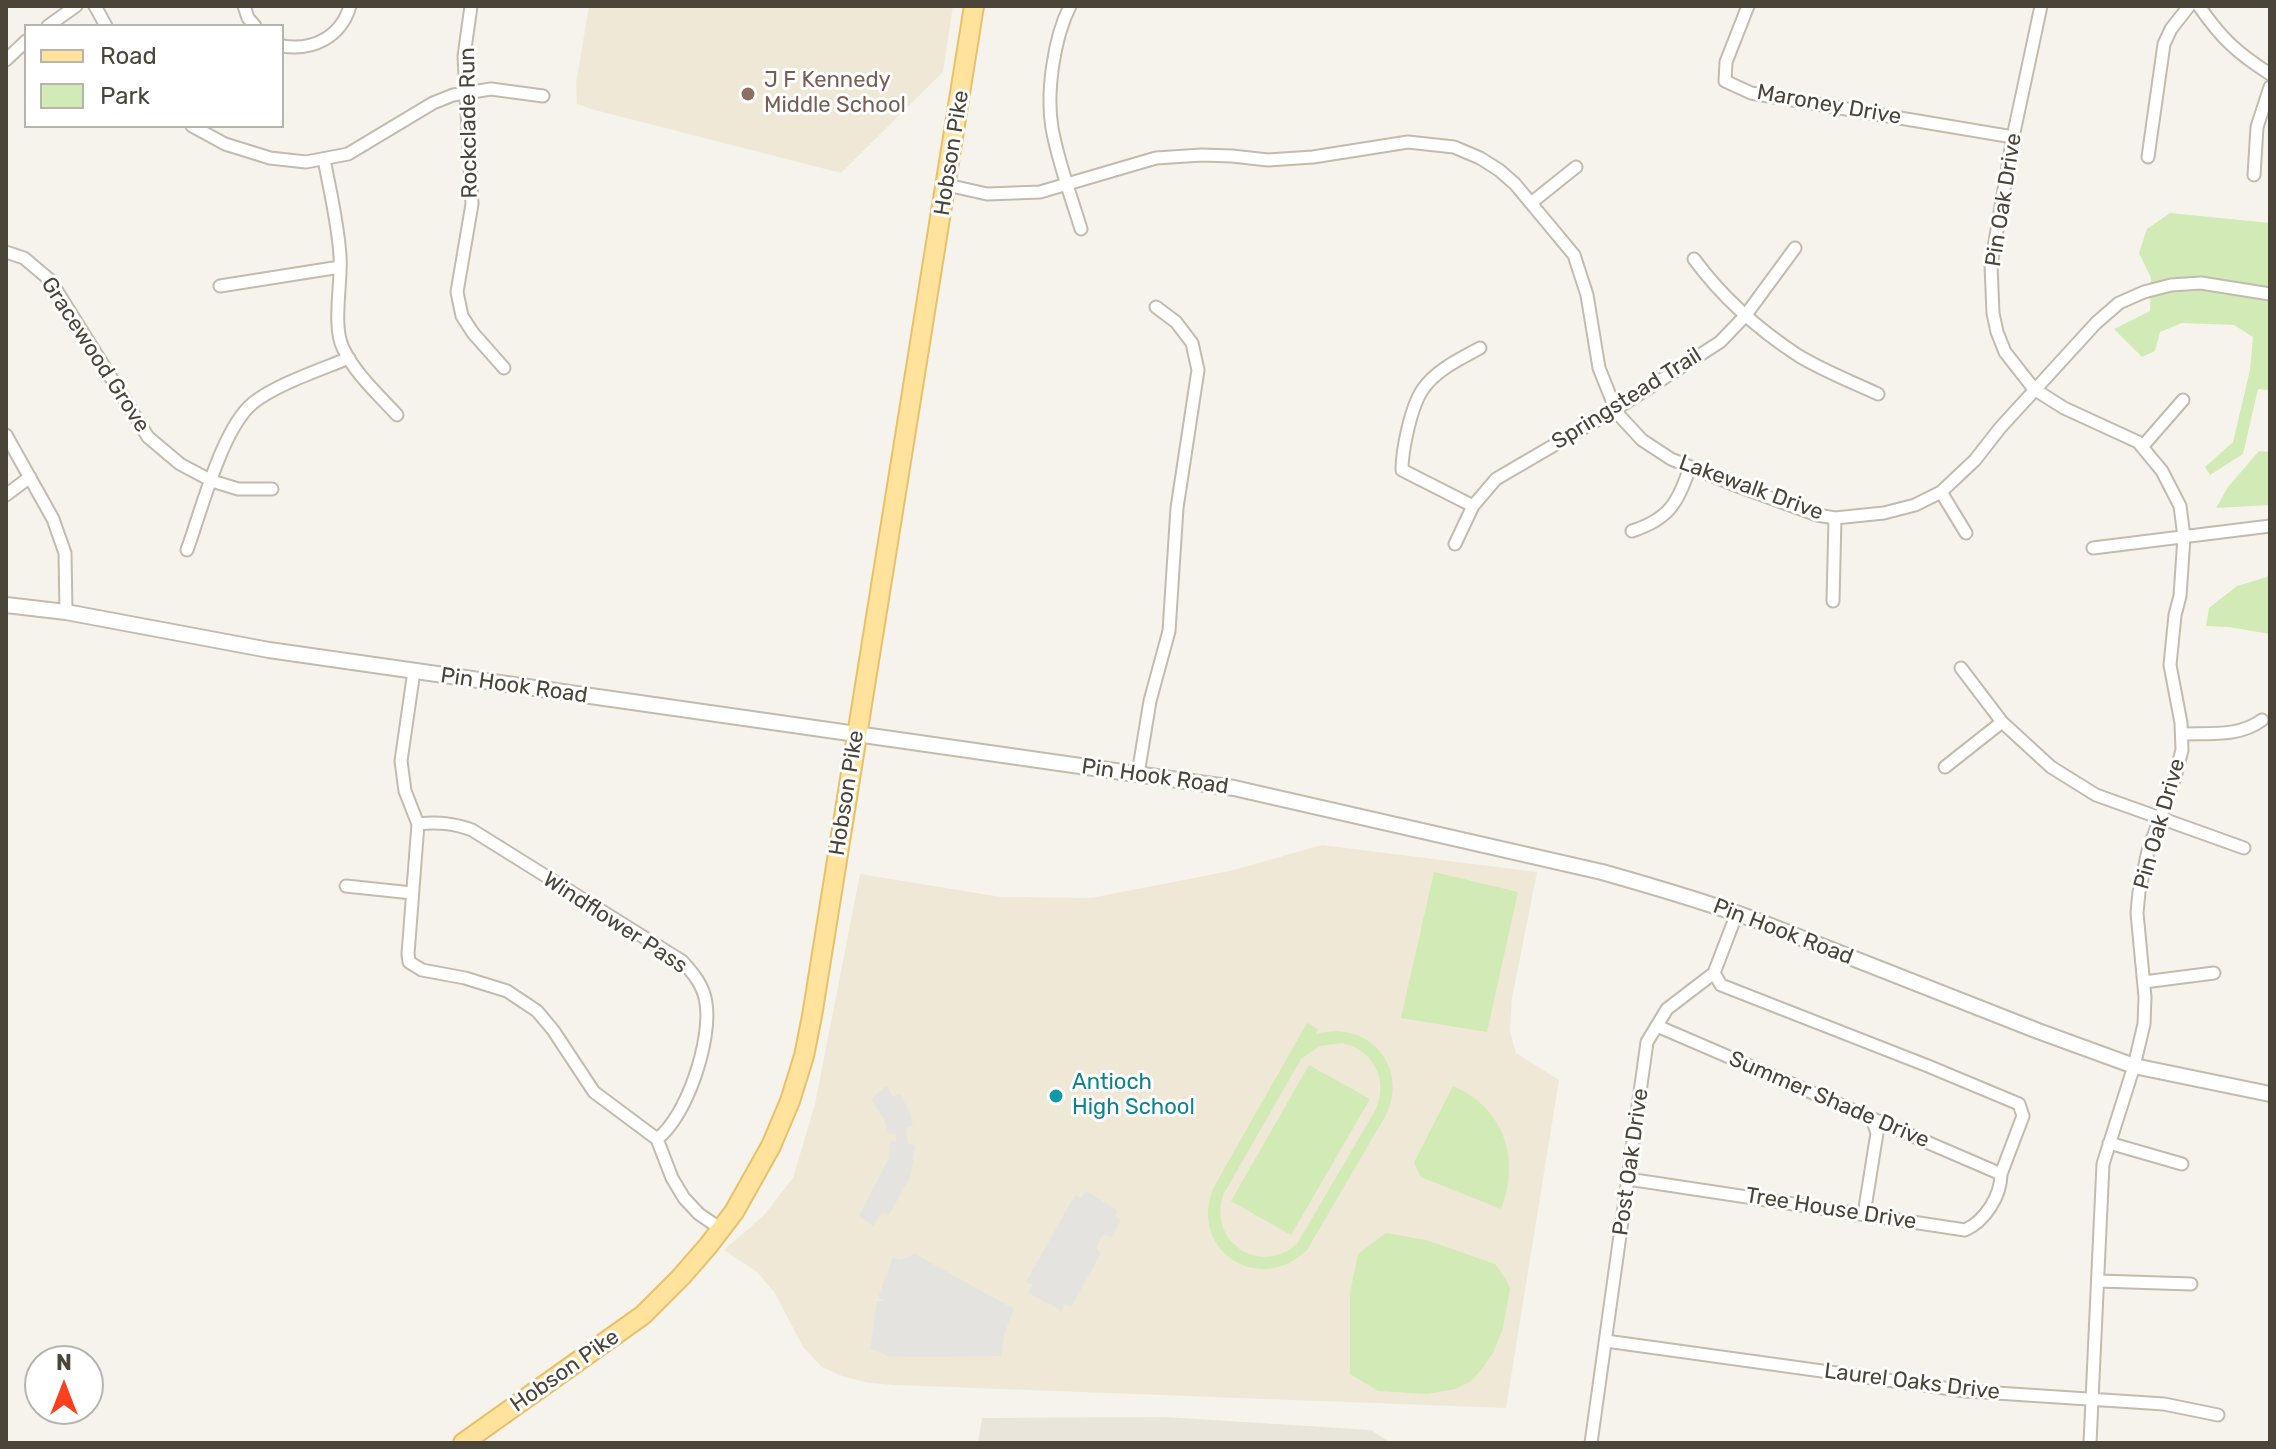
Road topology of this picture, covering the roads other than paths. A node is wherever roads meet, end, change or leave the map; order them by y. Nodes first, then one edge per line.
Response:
1 (76, 6) edge
2 (95, 6) edge
3 (244, 6) edge
4 (350, 6) edge
5 (471, 6) edge
6 (974, 6) edge
7 (1070, 6) edge
8 (1748, 6) edge
9 (2041, 6) edge
10 (2189, 6) edge
11 (2199, 6) edge
12 (51, 24) edge
13 (105, 24) edge
14 (253, 24) edge
15 (24, 43) edge
16 (284, 46) edge
17 (6, 60) edge
18 (2270, 74) edge
19 (2270, 87) edge
20 (465, 93) junction
21 (543, 96) dead end
22 (196, 128) edge
23 (2013, 137) junction
24 (2148, 157) dead end
25 (324, 159) junction
26 (1576, 167) dead end
27 (2254, 175) dead end
28 (1066, 183) junction
29 (947, 185) junction
30 (1531, 203) junction
31 (1081, 229) dead end
32 (1795, 248) dead end
33 (6, 252) edge
34 (1694, 259) dead end
35 (340, 267) junction
36 (220, 286) dead end
37 (2270, 294) edge
38 (1156, 307) dead end
39 (1745, 316) junction
40 (1480, 348) dead end
41 (349, 358) junction
42 (504, 368) dead end
43 (2034, 389) junction
44 (1878, 394) dead end
45 (2183, 400) dead end
46 (1616, 409) junction
47 (397, 415) dead end
48 (6, 435) edge
49 (2142, 447) junction
50 (1690, 467) junction
51 (30, 477) junction
52 (212, 481) junction
53 (272, 489) dead end
54 (1941, 492) junction
55 (6, 495) edge
56 (1473, 506) junction
57 (1835, 518) junction
58 (2270, 526) edge
59 (1632, 531) dead end
60 (1966, 533) dead end
61 (2184, 537) junction
62 (1455, 544) dead end
63 (2093, 548) dead end
64 (187, 550) dead end
65 (1833, 601) dead end
66 (6, 605) edge
67 (66, 612) junction
68 (1961, 668) dead end
69 (414, 671) junction
70 (2262, 720) dead end
71 (2002, 722) junction
72 (857, 734) junction
73 (2182, 734) junction
74 (1945, 767) dead end
75 (1138, 774) junction
76 (2161, 819) junction
77 (418, 824) junction
78 (2244, 848) dead end
79 (346, 886) dead end
80 (412, 893) junction
81 (1737, 913) junction
82 (1714, 973) junction
83 (2214, 973) dead end
84 (2144, 982) junction
85 (1657, 1026) junction
86 (2134, 1066) junction
87 (2270, 1094) edge
88 (1872, 1119) junction
89 (657, 1139) junction
90 (2109, 1143) junction
91 (2182, 1164) dead end
92 (2001, 1174) junction
93 (1628, 1179) junction
94 (1864, 1214) junction
95 (721, 1229) junction
96 (2099, 1281) junction
97 (2191, 1284) dead end
98 (1606, 1341) junction
99 (2094, 1400) junction
100 (2218, 1415) dead end
101 (463, 1443) edge
102 (1591, 1443) edge
103 (2090, 1443) edge

1 - 12 street
2 - 13 street
3 - 14 street
4 - 16 street
5 - 20 street, Rockclade Run
6 - 29 main road, Hobson Pike
7 - 28 street
8 - 23 street, Maroney Drive
9 - 23 street, Pin Oak Drive
10 - 24 street
11 - 18 street
15 - 17 street
19 - 27 street
20 - 21 street
20 - 25 street
20 - 42 street, Rockclade Run
22 - 25 street
23 - 43 street, Pin Oak Drive
25 - 35 street
26 - 30 street
28 - 29 street, Lakewalk Drive
28 - 30 street, Lakewalk Drive
28 - 31 street
29 - 72 main road, Hobson Pike
30 - 46 street, Lakewalk Drive
32 - 39 street, Springstead Trail
33 - 52 street, Gracewood Grove
34 - 39 street
35 - 36 street
35 - 41 street
37 - 43 street, Lakewalk Drive
38 - 75 street
39 - 44 street
39 - 46 street, Springstead Trail
40 - 56 street
41 - 47 street
41 - 52 street
43 - 49 street, Pin Oak Drive
43 - 54 street, Lakewalk Drive
45 - 49 street
46 - 50 street, Lakewalk Drive
46 - 56 street, Springstead Trail
48 - 51 street
49 - 61 street, Pin Oak Drive
50 - 57 street, Lakewalk Drive
50 - 59 street
51 - 55 street
51 - 67 street
52 - 53 street, Gracewood Grove
52 - 64 street
54 - 57 street, Lakewalk Drive
54 - 60 street
56 - 62 street, Springstead Trail
57 - 65 street
58 - 61 street
61 - 63 street
61 - 73 street, Pin Oak Drive
66 - 67 street, Pin Hook Road
67 - 69 street, Pin Hook Road
68 - 71 street
69 - 72 street, Pin Hook Road
69 - 77 street
70 - 73 street
71 - 74 street
71 - 76 street
72 - 75 street, Pin Hook Road
72 - 95 main road, Hobson Pike
73 - 76 street, Pin Oak Drive
75 - 81 street, Pin Hook Road
76 - 78 street
76 - 84 street, Pin Oak Drive
77 - 80 street
77 - 89 street, Windflower Pass
79 - 80 street
80 - 89 street
81 - 82 street
81 - 86 street, Pin Hook Road
82 - 85 street, Post Oak Drive
82 - 92 street, Tree House Drive
83 - 84 street
84 - 86 street, Pin Oak Drive
85 - 88 street, Summer Shade Drive
85 - 93 street, Post Oak Drive
86 - 87 street, Pin Hook Road
86 - 90 street, Pin Oak Drive
88 - 92 street, Summer Shade Drive
88 - 94 street
89 - 95 street
90 - 91 street
90 - 96 street, Pin Oak Drive
92 - 94 street, Tree House Drive
93 - 94 street, Tree House Drive
93 - 98 street, Post Oak Drive
95 - 101 main road, Hobson Pike
96 - 97 street
96 - 99 street, Pin Oak Drive
98 - 99 street, Laurel Oaks Drive
98 - 102 street, Post Oak Drive
99 - 100 street, Laurel Oaks Drive
99 - 103 street, Pin Oak Drive

